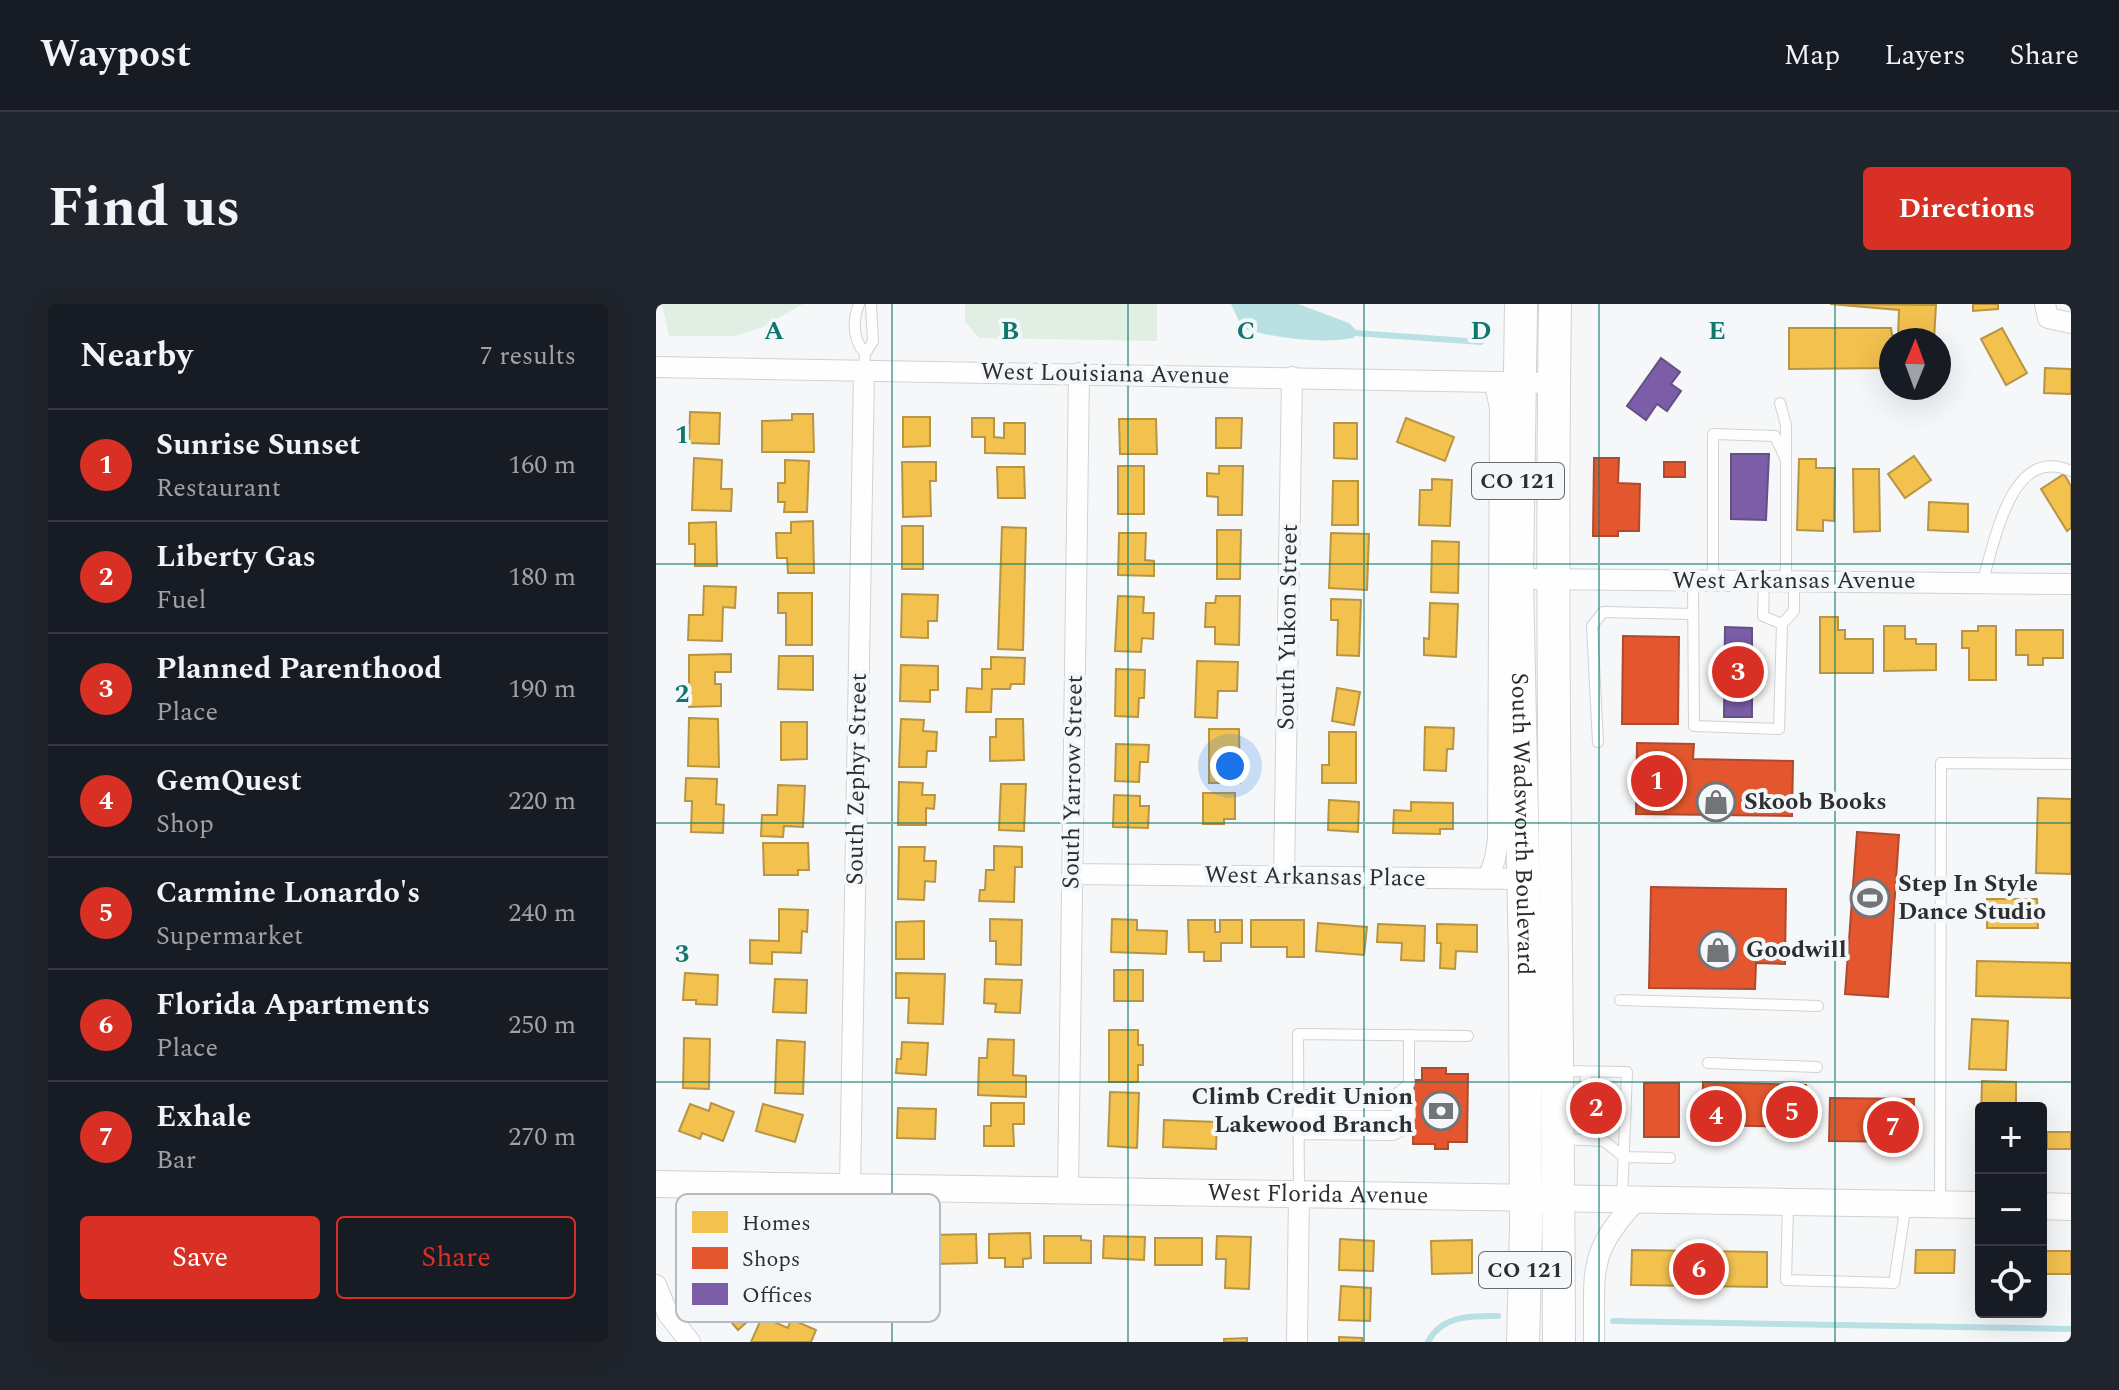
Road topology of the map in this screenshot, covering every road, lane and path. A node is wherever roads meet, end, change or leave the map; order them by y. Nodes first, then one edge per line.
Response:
1 (859, 304) edge
2 (871, 304) edge
3 (1521, 304) edge
4 (1555, 304) edge
5 (2047, 311) edge
6 (2071, 323) edge
7 (864, 363) junction
8 (656, 367) edge
9 (1079, 373) junction
10 (1292, 377) junction
11 (1507, 382) junction
12 (1554, 383) junction
13 (1780, 403) dead end
14 (1786, 460) junction
15 (2071, 471) edge
16 (1517, 579) junction
17 (1552, 580) junction
18 (1703, 581) junction
19 (1764, 581) junction
20 (1790, 581) junction
21 (1982, 583) junction
22 (2071, 584) edge
23 (1693, 614) junction
24 (1782, 624) junction
25 (1598, 742) dead end
26 (2071, 764) edge
27 (1072, 874) junction
28 (1284, 877) junction
29 (1488, 879) junction
30 (1523, 879) junction
31 (1557, 879) junction
32 (1620, 1000) dead end
33 (1818, 1006) dead end
34 (1409, 1035) junction
35 (1468, 1036) dead end
36 (1708, 1063) dead end
37 (1817, 1067) dead end
38 (1572, 1071) junction
39 (1409, 1084) junction
40 (1585, 1090) dead end
41 (1409, 1106) junction
42 (1298, 1114) junction
43 (1576, 1135) junction
44 (1624, 1157) junction
45 (1670, 1158) dead end
46 (656, 1184) edge
47 (850, 1187) junction
48 (1068, 1191) junction
49 (1299, 1194) junction
50 (1526, 1197) junction
51 (1558, 1198) junction
52 (1630, 1200) junction
53 (1788, 1203) junction
54 (1906, 1204) junction
55 (1940, 1204) junction
56 (1975, 1205) edge
57 (2047, 1206) edge
58 (2071, 1207) edge
59 (656, 1285) edge
60 (690, 1342) edge
61 (1297, 1342) edge
62 (1523, 1342) edge
63 (1559, 1342) edge
64 (1594, 1342) edge

1 - 7 lane
2 - 7 lane
3 - 11 main road, South Wadsworth Boulevard / CO 121
4 - 12 main road, South Wadsworth Boulevard / CO 121
5 - 6 street
7 - 8 street, West Louisiana Avenue
7 - 9 street, West Louisiana Avenue
7 - 47 street, South Zephyr Street
9 - 10 street, West Louisiana Avenue
9 - 27 street, South Yarrow Street
10 - 11 street, West Louisiana Avenue
10 - 28 street, South Yukon Street
11 - 12 street, West Louisiana Avenue
11 - 16 main road, South Wadsworth Boulevard / CO 121
11 - 29 street, South Wadsworth Boulevard
12 - 17 main road, South Wadsworth Boulevard / CO 121
13 - 14 lane
14 - 18 lane
14 - 20 lane
15 - 21 lane
16 - 17 street, West Arkansas Avenue
16 - 30 main road, South Wadsworth Boulevard / CO 121
17 - 18 street, West Arkansas Avenue
17 - 31 main road, South Wadsworth Boulevard / CO 121
18 - 19 street, West Arkansas Avenue
18 - 23 lane
19 - 20 street, West Arkansas Avenue
19 - 24 lane
20 - 21 street, West Arkansas Avenue
20 - 24 lane
21 - 22 street, West Arkansas Avenue
23 - 24 lane
23 - 25 lane
26 - 55 lane
27 - 28 street, West Arkansas Place
27 - 48 street, South Yarrow Street
28 - 29 street, West Arkansas Place
29 - 30 street, West Arkansas Place
30 - 31 street, West Arkansas Place
30 - 50 main road, South Wadsworth Boulevard / CO 121
31 - 38 main road, South Wadsworth Boulevard / CO 121
32 - 33 lane
34 - 35 lane
34 - 39 lane
34 - 42 lane
36 - 37 lane
38 - 40 lane
38 - 43 main road, South Wadsworth Boulevard / CO 121
38 - 44 lane
39 - 41 lane
39 - 42 lane
41 - 42 lane
41 - 42 lane
42 - 49 lane
43 - 44 lane
43 - 51 main road, South Wadsworth Boulevard / CO 121
44 - 45 lane
44 - 52 lane
46 - 47 street, West Florida Avenue
47 - 48 street, West Florida Avenue
48 - 49 street, West Florida Avenue
49 - 50 street, West Florida Avenue
49 - 61 street
50 - 51 street, West Florida Avenue
50 - 62 main road, South Wadsworth Boulevard / CO 121
51 - 52 street, West Florida Avenue
51 - 63 main road, South Wadsworth Boulevard / CO 121
52 - 53 street, West Florida Avenue
52 - 64 street
53 - 54 street, West Florida Avenue
53 - 54 lane
54 - 55 street, West Florida Avenue
55 - 56 street, West Florida Avenue
57 - 58 street
59 - 60 street

